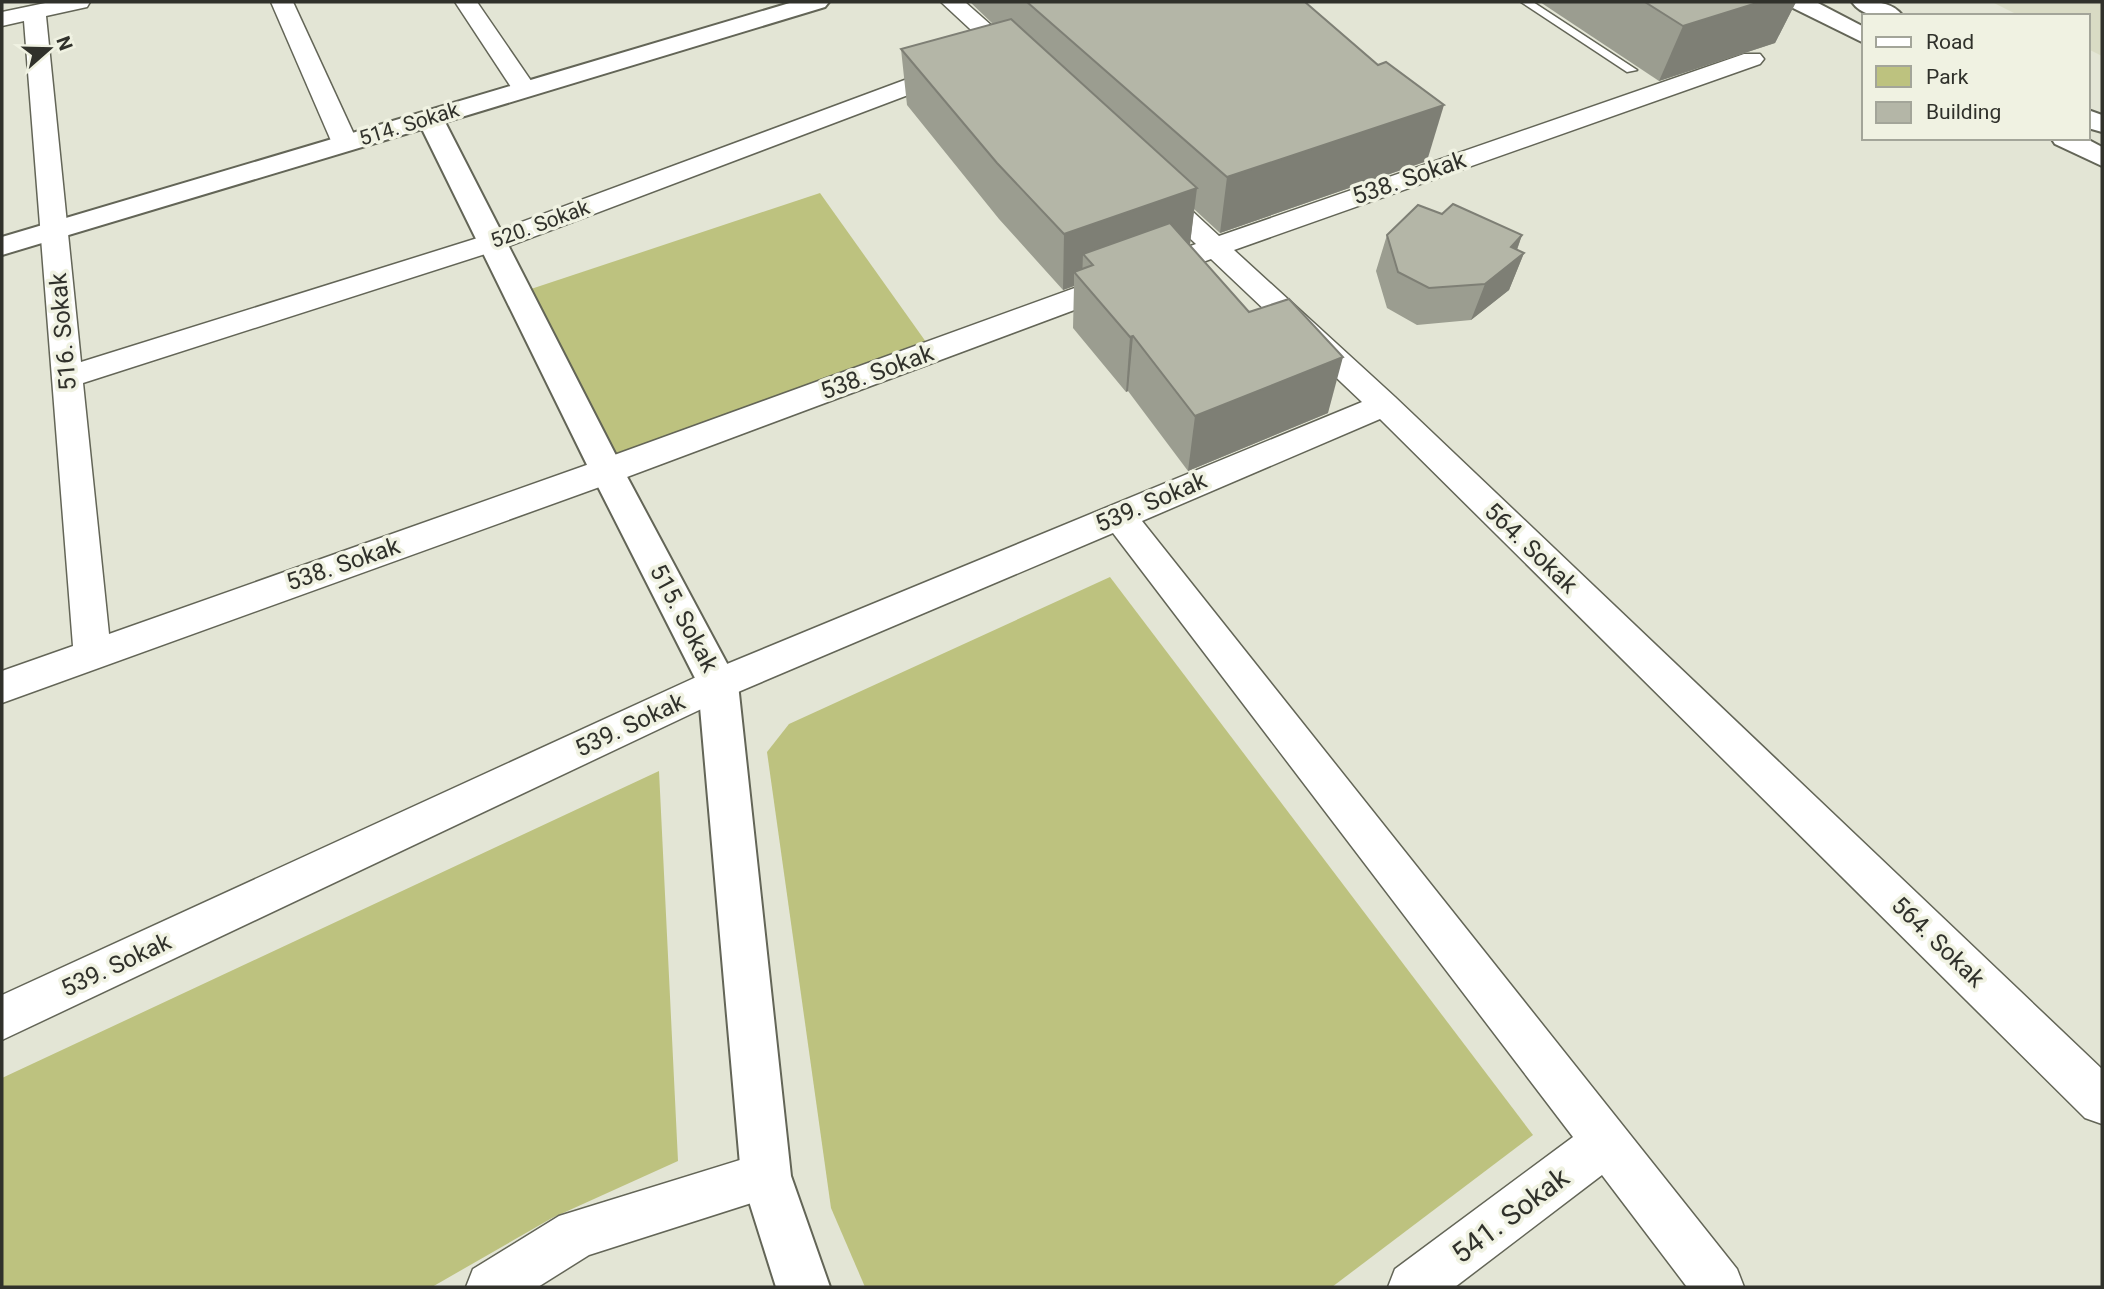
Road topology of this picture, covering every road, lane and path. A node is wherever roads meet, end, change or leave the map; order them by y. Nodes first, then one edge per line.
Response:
1 (79, 2) edge
2 (282, 2) edge
3 (466, 2) edge
4 (817, 2) edge
5 (952, 2) edge
6 (1526, 2) edge
7 (1799, 2) edge
8 (1864, 2) edge
9 (34, 11) junction
10 (1887, 14) edge
11 (2, 19) edge
12 (1862, 35) edge
13 (1006, 50) junction
14 (1752, 59) edge
15 (1631, 70) dead end
16 (1046, 88) edge
17 (524, 89) junction
18 (430, 118) junction
19 (2068, 140) edge
20 (345, 143) junction
21 (2102, 158) edge
22 (1136, 173) edge
23 (53, 230) junction
24 (494, 242) junction
25 (2, 246) edge
26 (1216, 249) junction
27 (67, 377) junction
28 (1384, 405) junction
29 (607, 471) junction
30 (1119, 516) junction
31 (92, 652) junction
32 (718, 684) junction
33 (2, 687) edge
34 (2, 1018) edge
35 (2102, 1101) edge
36 (1607, 1142) junction
37 (766, 1176) junction
38 (491, 1287) edge
39 (803, 1287) edge
40 (1413, 1287) edge
41 (1719, 1287) edge

1 - 9 street
2 - 20 street
3 - 17 street
4 - 17 street, 514. Sokak
5 - 13 street
6 - 15 lane
7 - 12 street
8 - 10 street
9 - 11 street
9 - 23 street, 516. Sokak
13 - 16 street
13 - 24 street, 520. Sokak
14 - 26 street, 538. Sokak
17 - 18 street, 514. Sokak
18 - 20 street, 514. Sokak
18 - 24 street, 515. Sokak
19 - 21 street
20 - 23 street, 514. Sokak
22 - 26 street, 564. Sokak
23 - 25 street, 514. Sokak
23 - 27 street, 516. Sokak
24 - 27 street, 520. Sokak
24 - 29 street, 515. Sokak
26 - 28 street, 564. Sokak
26 - 29 street, 538. Sokak
27 - 31 street, 516. Sokak
28 - 30 street, 539. Sokak
28 - 35 street, 564. Sokak
29 - 31 street, 538. Sokak
29 - 32 street, 515. Sokak
30 - 32 street, 539. Sokak
30 - 36 street
31 - 33 street, 538. Sokak
32 - 34 street, 539. Sokak
32 - 37 street, 515. Sokak
36 - 40 street, 541. Sokak
36 - 41 street
37 - 38 street
37 - 39 street, 515. Sokak

